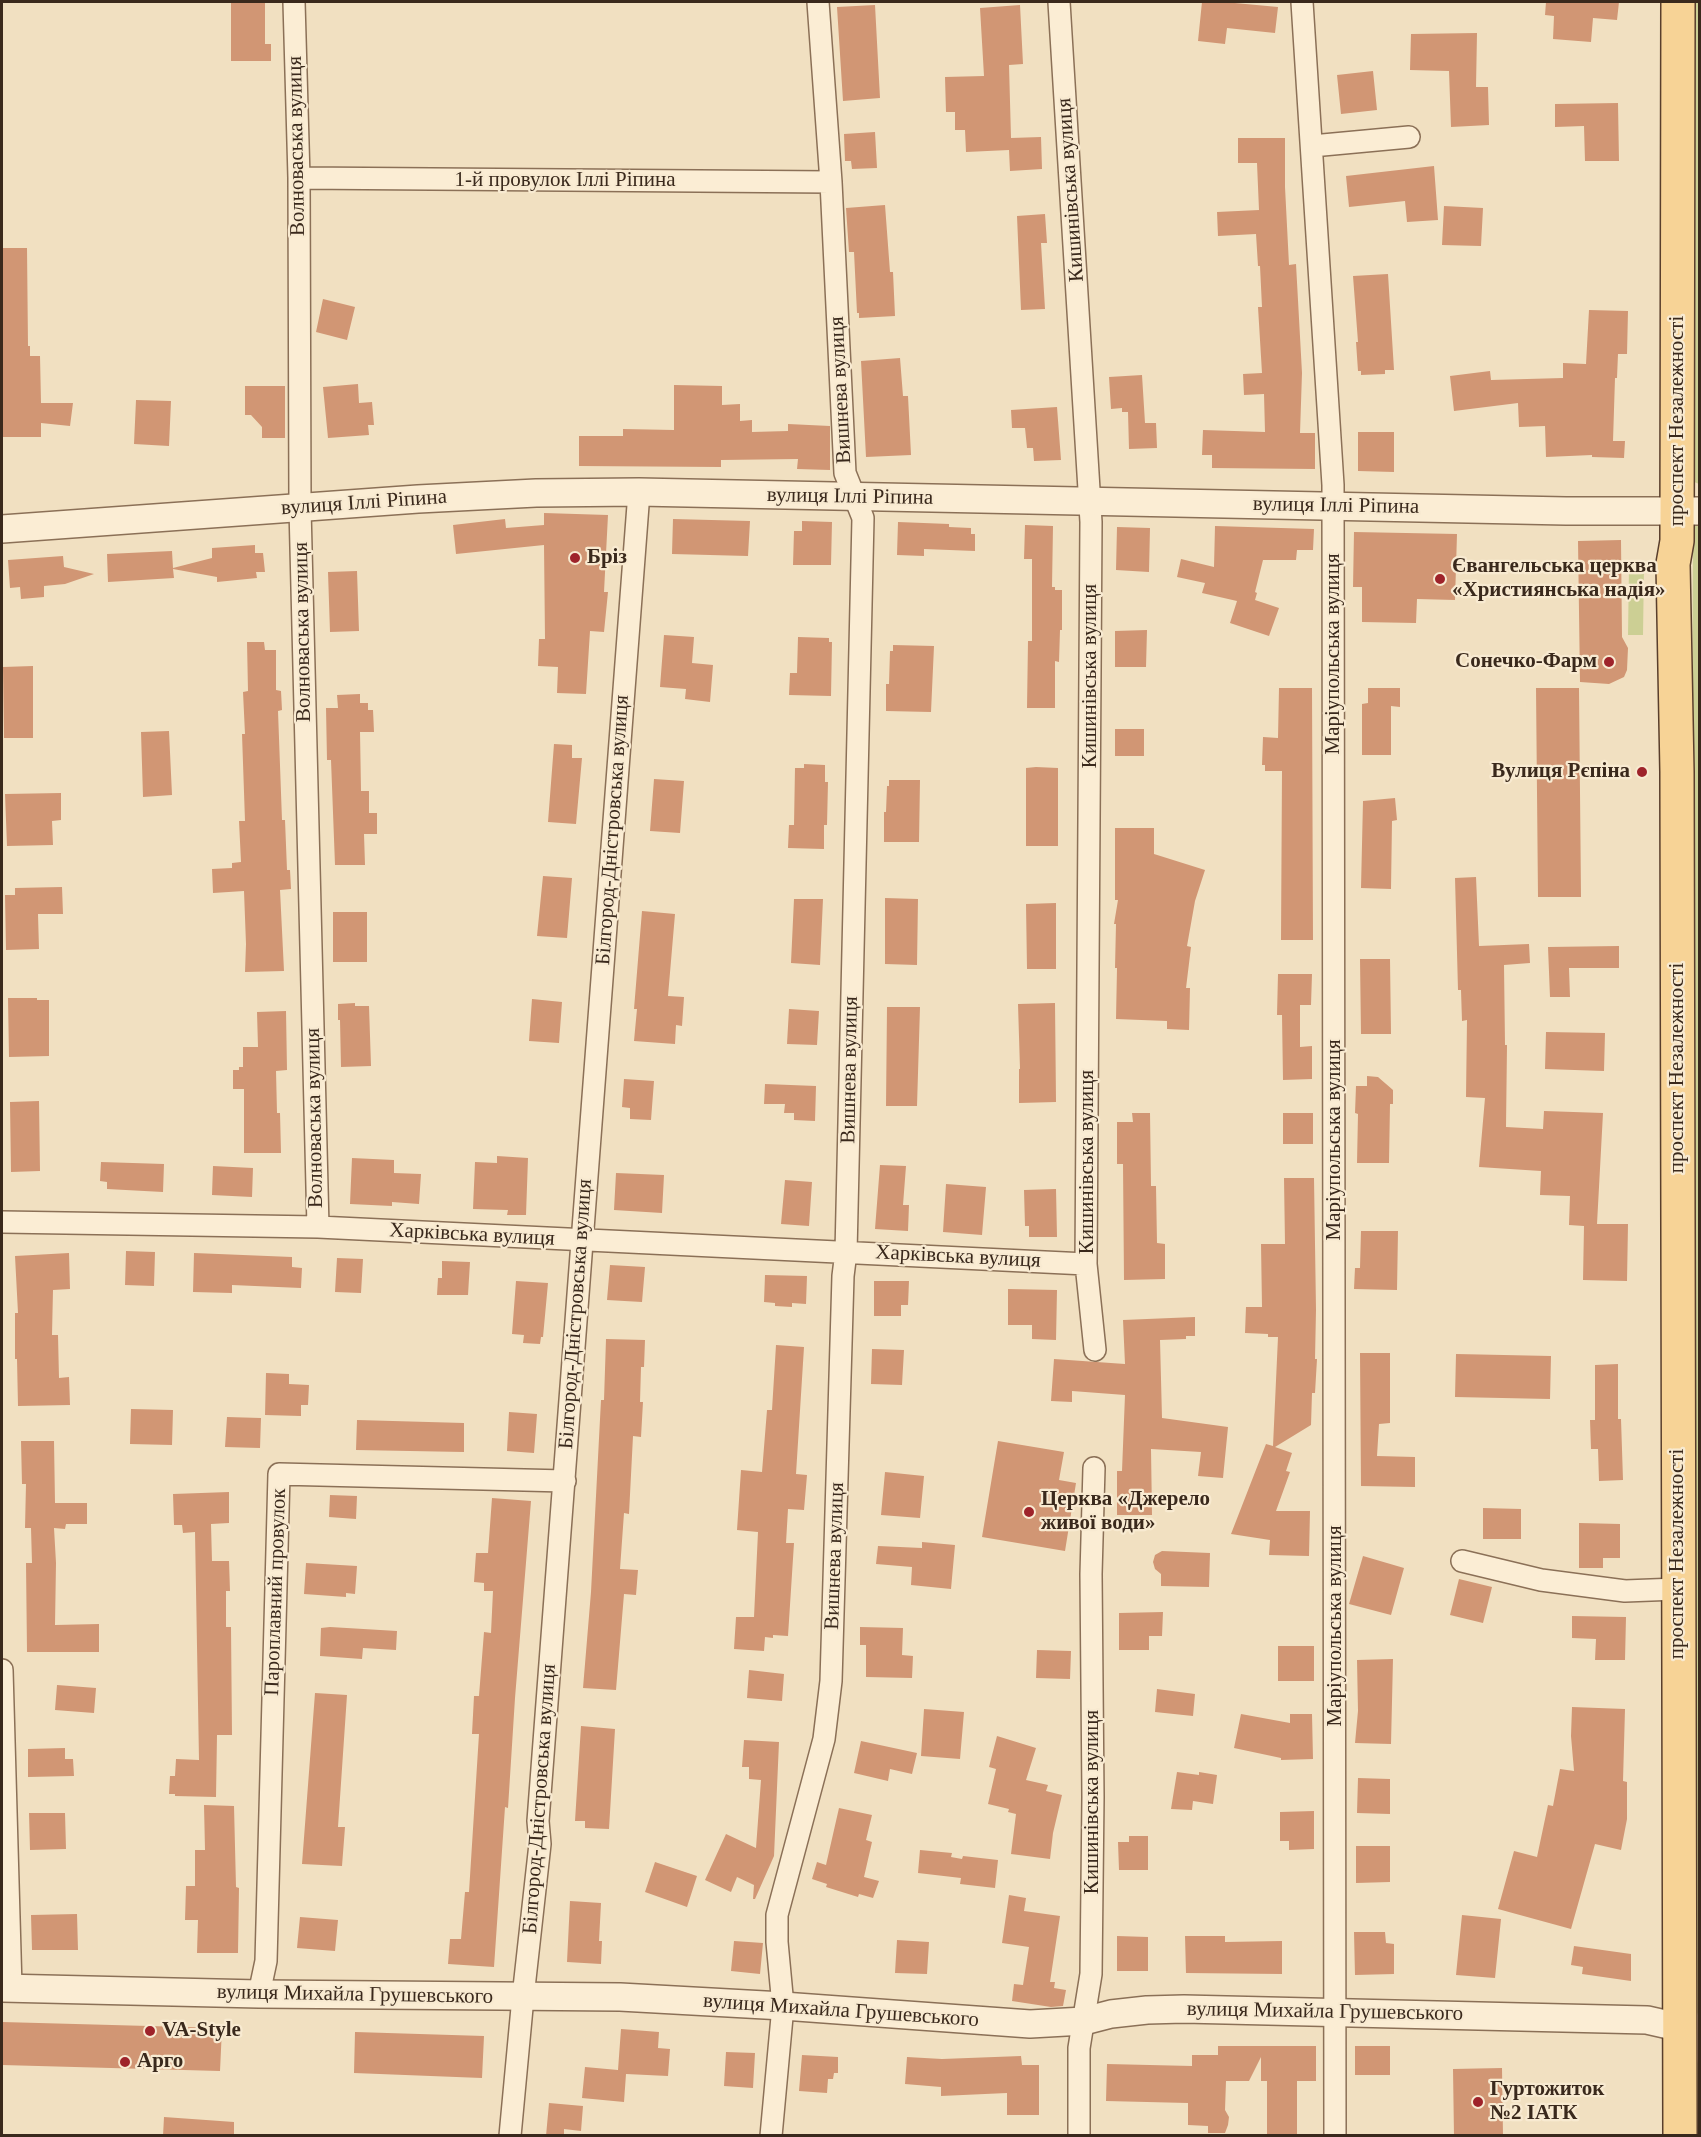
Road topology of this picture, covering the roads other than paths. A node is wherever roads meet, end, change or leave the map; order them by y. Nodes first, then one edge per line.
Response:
1 (294, 2) edge
2 (818, 2) edge
3 (1059, 2) edge
4 (1302, 2) edge
5 (1678, 2) edge
6 (1409, 137) dead end
7 (1312, 146) junction
8 (299, 178) junction
9 (831, 182) junction
10 (639, 492) junction
11 (855, 497) junction
12 (1090, 501) junction
13 (1333, 506) junction
14 (300, 508) junction
15 (1688, 512) edge
16 (2, 529) edge
17 (2, 1222) edge
18 (318, 1227) junction
19 (581, 1240) junction
20 (846, 1252) junction
21 (1086, 1264) junction
22 (1095, 1350) dead end
23 (1094, 1468) dead end
24 (564, 1481) junction
25 (1462, 1562) dead end
26 (1677, 1589) junction
27 (2, 1670) edge
28 (6, 1988) edge
29 (259, 1994) junction
30 (523, 1996) junction
31 (783, 2006) junction
32 (1334, 2011) junction
33 (1084, 2021) junction
34 (1678, 2027) junction
35 (510, 2136) edge
36 (771, 2136) edge
37 (1078, 2136) edge
38 (1335, 2136) edge
39 (1680, 2136) edge

1 - 8 street, Волноваська вулиця
2 - 9 street, Вишнева вулиця
3 - 12 street, Кишинівська вулиця
4 - 7 street, Маріупольська вулиця
5 - 15 main road, проспект Незалежності
6 - 7 street
7 - 13 street, Маріупольська вулиця
8 - 9 street, 1-й провулок Іллі Ріпина
8 - 14 street, Волноваська вулиця
9 - 11 street, Вишнева вулиця
10 - 11 street, вулиця Іллі Ріпина
10 - 14 street, вулиця Іллі Ріпина
10 - 19 street, Білгород-Дністровська вулиця
11 - 12 street, вулиця Іллі Ріпина
11 - 20 street, Вишнева вулиця
12 - 13 street, вулиця Іллі Ріпина
12 - 21 street, Кишинівська вулиця
13 - 15 street, вулиця Іллі Ріпина
13 - 32 street, Маріупольська вулиця
14 - 16 street, вулиця Іллі Ріпина
14 - 18 street, Волноваська вулиця
15 - 26 main road, проспект Незалежності
17 - 18 street, Харківська вулиця
18 - 19 street, Харківська вулиця
19 - 20 street, Харківська вулиця
19 - 24 street, Білгород-Дністровська вулиця
20 - 21 street, Харківська вулиця
20 - 31 street, Вишнева вулиця
21 - 22 street, Кишинівська вулиця
23 - 33 street, Кишинівська вулиця
24 - 29 street, Пароплавний провулок
24 - 30 street, Білгород-Дністровська вулиця
25 - 26 street
26 - 34 main road, проспект Незалежності
27 - 28 street
28 - 29 street, вулиця Михайла Грушевського
29 - 30 street, вулиця Михайла Грушевського
30 - 31 street, вулиця Михайла Грушевського
30 - 35 street, Білгород-Дністровська вулиця
31 - 33 street, вулиця Михайла Грушевського
31 - 36 street, Вишнева вулиця
32 - 33 street, вулиця Михайла Грушевського
32 - 34 street, вулиця Михайла Грушевського
32 - 38 street, Маріупольська вулиця
33 - 37 street, Кишинівська вулиця
34 - 39 main road, проспект Незалежності

